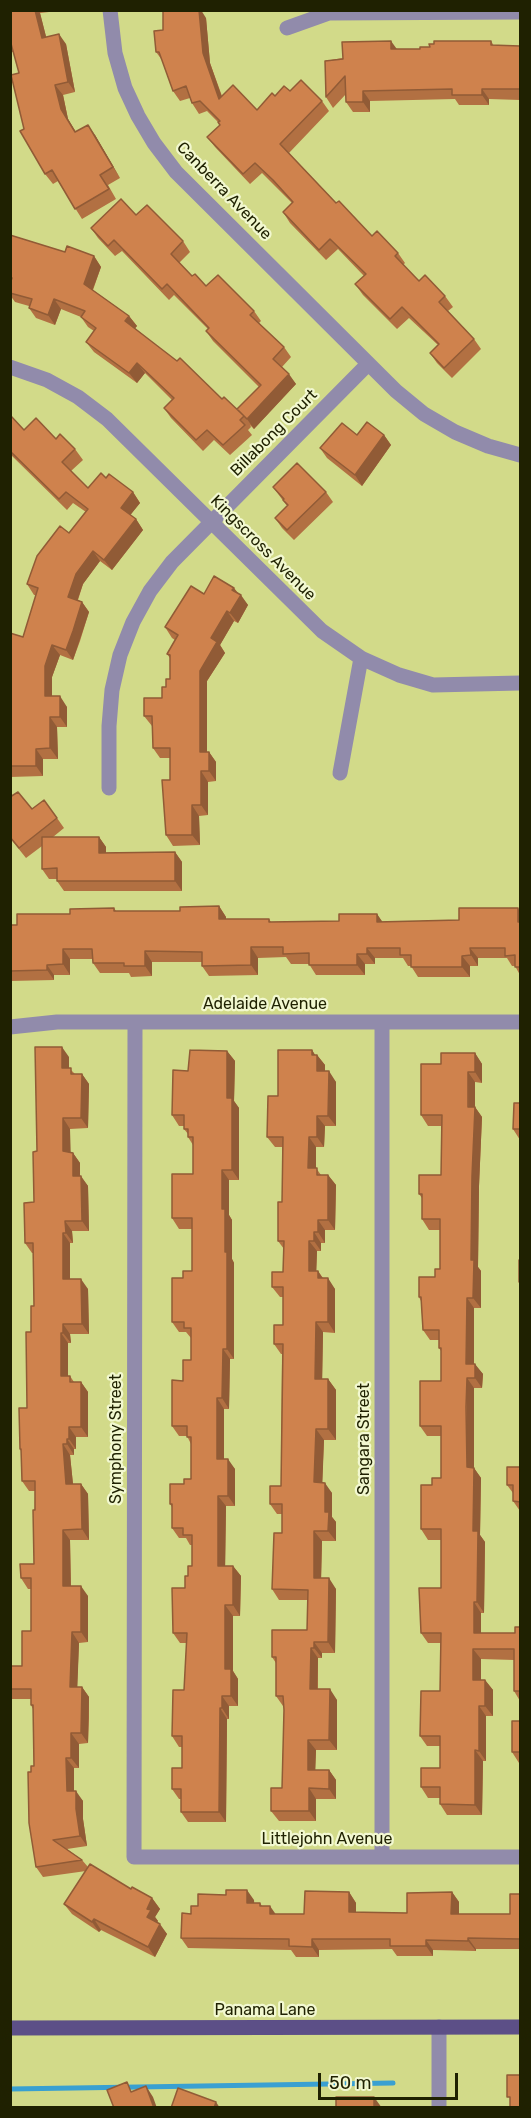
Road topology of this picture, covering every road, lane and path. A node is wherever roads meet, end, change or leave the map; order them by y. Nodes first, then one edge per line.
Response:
1 (110, 10) edge
2 (520, 12) edge
3 (287, 28) dead end
4 (368, 364) junction
5 (10, 367) edge
6 (520, 455) edge
7 (211, 522) junction
8 (360, 658) junction
9 (520, 683) edge
10 (340, 773) dead end
11 (109, 788) dead end
12 (135, 1022) junction
13 (382, 1022) junction
14 (520, 1022) edge
15 (10, 1027) edge
16 (134, 1857) joint
17 (382, 1857) junction
18 (520, 1857) edge
19 (439, 2027) junction
20 (520, 2027) edge
21 (10, 2028) edge
22 (439, 2108) edge

1 - 4 street, Canberra Avenue
2 - 3 street
4 - 6 street, Canberra Avenue
4 - 7 street, Billabong Court
5 - 7 street, Kingscross Avenue
7 - 8 street, Kingscross Avenue
7 - 11 street, Billabong Court
8 - 9 street, Kingscross Avenue
8 - 10 street
12 - 13 street, Adelaide Avenue
12 - 15 street, Adelaide Avenue
12 - 16 street, Symphony Street
13 - 14 street, Adelaide Avenue
13 - 17 street, Sangara Street
16 - 17 street, Littlejohn Avenue
17 - 18 street, Littlejohn Avenue
19 - 20 main road, Panama Lane
19 - 21 main road, Panama Lane
19 - 22 street

